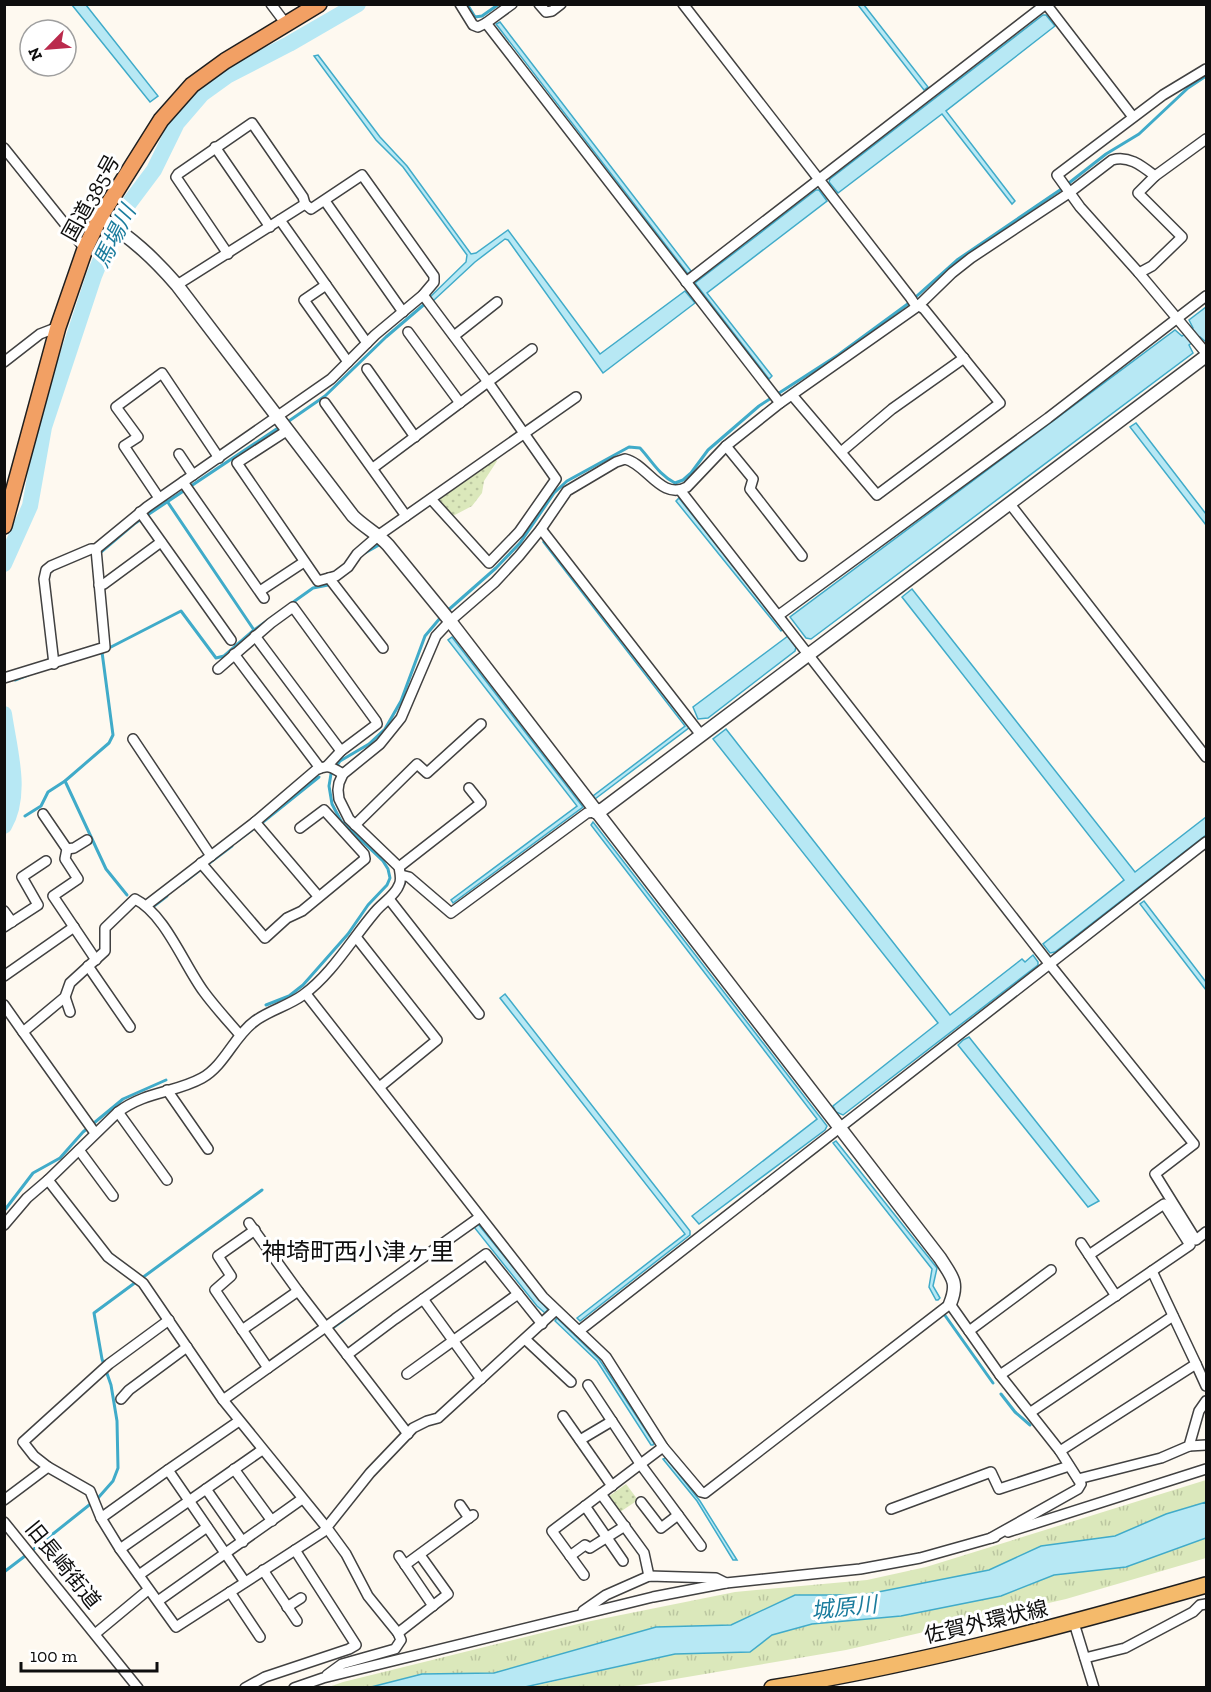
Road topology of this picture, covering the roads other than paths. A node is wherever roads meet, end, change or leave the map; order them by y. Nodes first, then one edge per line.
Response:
1 (272, 4) edge
2 (319, 4) edge
3 (460, 4) edge
4 (512, 4) edge
5 (539, 4) edge
6 (561, 4) edge
7 (683, 4) edge
8 (1046, 5) edge
9 (486, 23) junction
10 (285, 24) junction
11 (1206, 69) edge
12 (1133, 117) junction
13 (1206, 139) edge
14 (215, 147) junction
15 (4, 148) edge
16 (1155, 176) junction
17 (819, 180) junction
18 (1067, 188) junction
19 (325, 201) junction
20 (305, 204) junction
21 (103, 219) junction
22 (280, 220) junction
23 (270, 227) junction
24 (85, 249) junction
25 (228, 254) junction
26 (1139, 273) junction
27 (686, 282) junction
28 (177, 285) junction
29 (326, 285) junction
30 (423, 295) junction
31 (1206, 296) edge
32 (497, 302) dead end
33 (914, 302) junction
34 (403, 312) junction
35 (1177, 319) junction
36 (58, 327) junction
37 (408, 332) dead end
38 (454, 336) junction
39 (367, 344) junction
40 (532, 349) dead end
41 (1206, 355) edge
42 (964, 358) junction
43 (4, 362) edge
44 (348, 362) junction
45 (367, 369) dead end
46 (488, 382) junction
47 (792, 395) junction
48 (576, 396) dead end
49 (776, 399) junction
50 (326, 403) dead end
51 (460, 403) junction
52 (283, 424) junction
53 (524, 433) junction
54 (415, 436) junction
55 (726, 446) junction
56 (841, 452) junction
57 (179, 454) dead end
58 (219, 458) junction
59 (373, 468) junction
60 (193, 475) junction
61 (186, 487) junction
62 (680, 490) junction
63 (8, 494) edge
64 (159, 498) junction
65 (431, 499) junction
66 (1010, 504) junction
67 (143, 516) junction
68 (406, 516) junction
69 (4, 526) edge
70 (541, 529) junction
71 (379, 536) junction
72 (161, 542) junction
73 (96, 549) junction
74 (802, 556) dead end
75 (304, 562) junction
76 (329, 578) junction
77 (99, 585) junction
78 (778, 615) junction
79 (445, 616) junction
80 (255, 636) junction
81 (231, 640) dead end
82 (383, 648) dead end
83 (234, 654) junction
84 (809, 654) junction
85 (54, 664) junction
86 (218, 669) dead end
87 (6, 677) edge
88 (481, 724) dead end
89 (384, 728) junction
90 (701, 735) junction
91 (133, 739) dead end
92 (340, 751) junction
93 (1206, 757) edge
94 (332, 769) junction
95 (469, 788) dead end
96 (596, 812) junction
97 (43, 814) dead end
98 (255, 822) junction
99 (347, 824) junction
100 (300, 828) dead end
101 (87, 840) dead end
102 (1206, 842) edge
103 (67, 849) junction
104 (211, 856) junction
105 (46, 861) dead end
106 (201, 863) junction
107 (400, 871) junction
108 (318, 896) junction
109 (388, 899) junction
110 (147, 905) junction
111 (4, 911) edge
112 (8, 925) edge
113 (74, 927) junction
114 (356, 937) junction
115 (92, 963) junction
116 (1051, 966) junction
117 (4, 976) edge
118 (306, 994) junction
119 (65, 997) junction
120 (4, 1005) edge
121 (70, 1012) dead end
122 (479, 1014) dead end
123 (130, 1027) dead end
124 (23, 1032) junction
125 (240, 1035) junction
126 (382, 1085) dead end
127 (167, 1090) junction
128 (118, 1112) junction
129 (840, 1128) junction
130 (95, 1133) junction
131 (208, 1149) dead end
132 (79, 1150) junction
133 (48, 1180) junction
134 (167, 1180) dead end
135 (113, 1196) dead end
136 (480, 1217) junction
137 (4, 1225) edge
138 (1206, 1232) edge
139 (1081, 1243) dead end
140 (1089, 1255) junction
141 (1051, 1270) dead end
142 (1152, 1271) junction
143 (298, 1291) junction
144 (518, 1294) junction
145 (1116, 1296) junction
146 (423, 1299) junction
147 (950, 1304) junction
148 (556, 1310) junction
149 (1173, 1316) junction
150 (169, 1320) junction
151 (542, 1324) junction
152 (326, 1328) junction
153 (242, 1330) junction
154 (969, 1331) junction
155 (579, 1332) junction
156 (525, 1339) junction
157 (454, 1341) junction
158 (187, 1347) junction
159 (347, 1355) junction
160 (1196, 1364) junction
161 (268, 1368) junction
162 (407, 1374) dead end
163 (1000, 1375) junction
164 (481, 1379) junction
165 (571, 1382) dead end
166 (588, 1384) dead end
167 (1206, 1386) edge
168 (121, 1399) dead end
169 (223, 1400) junction
170 (1206, 1401) edge
171 (1031, 1412) junction
172 (564, 1416) dead end
173 (612, 1420) junction
174 (239, 1421) junction
175 (408, 1434) junction
176 (580, 1440) junction
177 (1206, 1445) edge
178 (1189, 1446) junction
179 (663, 1447) junction
180 (262, 1450) junction
181 (1060, 1451) junction
182 (641, 1465) junction
183 (1069, 1466) junction
184 (48, 1467) junction
185 (234, 1469) junction
186 (1206, 1469) edge
187 (168, 1470) junction
188 (1078, 1479) junction
189 (612, 1486) junction
190 (206, 1489) junction
191 (601, 1494) junction
192 (302, 1499) junction
193 (4, 1500) edge
194 (189, 1501) junction
195 (641, 1502) dead end
196 (460, 1504) dead end
197 (585, 1506) junction
198 (891, 1509) dead end
199 (678, 1515) junction
200 (101, 1518) junction
201 (272, 1521) junction
202 (4, 1522) edge
203 (625, 1526) junction
204 (207, 1527) junction
205 (327, 1528) junction
206 (607, 1538) junction
207 (991, 1538) junction
208 (243, 1542) junction
209 (701, 1546) dead end
210 (120, 1549) junction
211 (295, 1550) junction
212 (226, 1554) junction
213 (420, 1555) junction
214 (399, 1556) dead end
215 (570, 1556) junction
216 (623, 1561) dead end
217 (405, 1565) junction
218 (263, 1570) junction
219 (139, 1575) junction
220 (584, 1575) dead end
221 (650, 1576) junction
222 (245, 1582) junction
223 (726, 1583) junction
224 (1206, 1586) edge
225 (148, 1590) junction
226 (230, 1592) junction
227 (302, 1598) dead end
228 (158, 1600) junction
229 (1206, 1604) edge
230 (433, 1605) junction
231 (288, 1607) junction
232 (580, 1614) junction
233 (297, 1621) dead end
234 (1074, 1623) junction
235 (398, 1633) junction
236 (95, 1634) junction
237 (260, 1637) dead end
238 (1085, 1658) junction
239 (323, 1678) junction
240 (134, 1685) edge
241 (795, 1686) edge
242 (244, 1688) edge
243 (294, 1688) edge
244 (772, 1688) edge
245 (1094, 1688) edge

1 - 10 street
2 - 10 highway, 国道385号
3 - 9 street
4 - 9 street
5 - 6 street
7 - 17 street
8 - 12 street
8 - 17 street
9 - 27 street
10 - 21 highway, 国道385号
11 - 12 street
12 - 18 street
13 - 16 street
14 - 20 street
14 - 23 street
14 - 25 street
15 - 24 street
16 - 18 street
16 - 26 street
17 - 27 street
17 - 33 street
18 - 26 street
18 - 33 street
19 - 20 street
19 - 30 street
19 - 34 street
20 - 22 street
21 - 24 highway, 国道385号
21 - 28 street
22 - 23 street
22 - 29 street
23 - 25 street
24 - 36 highway, 国道385号
25 - 28 street
26 - 35 street
27 - 49 street
28 - 52 street
29 - 39 street
29 - 44 street
30 - 34 street
30 - 38 street
31 - 35 street
32 - 38 street
33 - 42 street
33 - 47 street
34 - 39 street
35 - 41 street
35 - 78 street
36 - 43 street
36 - 63 highway, 国道385号
37 - 51 street
38 - 46 street
39 - 44 street
40 - 46 street
41 - 66 street
42 - 56 street
42 - 56 street
44 - 52 street
45 - 54 street
46 - 51 street
46 - 53 street
47 - 49 street
47 - 56 street
48 - 53 street
49 - 55 street
50 - 59 street
51 - 54 street
52 - 58 street
52 - 71 street
52 - 75 street
53 - 65 street
53 - 65 street
54 - 59 street
55 - 62 street
55 - 74 street
57 - 60 street
58 - 60 street
58 - 64 street
59 - 68 street
60 - 61 street
61 - 64 street
61 - 75 street
62 - 70 street
62 - 78 street
63 - 69 highway, 国道385号
64 - 67 street
65 - 68 street
66 - 84 street
66 - 93 street
67 - 72 street
67 - 73 street
68 - 71 street
70 - 79 street
70 - 90 street
71 - 76 street
71 - 79 street
72 - 77 street
72 - 81 street
73 - 77 street
73 - 85 street
75 - 76 street
76 - 82 street
77 - 85 street
78 - 84 street
79 - 89 street
79 - 96 street
80 - 83 street
80 - 89 street
80 - 92 street
83 - 86 street
83 - 94 street
84 - 90 street
84 - 116 street
85 - 87 street
88 - 99 street
89 - 92 street
89 - 94 street
90 - 96 street
91 - 104 street
92 - 94 street
94 - 98 street
94 - 99 street
95 - 107 street
96 - 107 street
96 - 129 street
97 - 103 street
98 - 104 street
98 - 108 street
99 - 100 street
99 - 107 street
99 - 108 street
101 - 103 street
102 - 116 street
103 - 113 street
104 - 106 street
105 - 112 street
106 - 108 street
106 - 110 street
107 - 109 street
109 - 114 street
109 - 122 street
110 - 115 street
110 - 125 street
111 - 112 street
113 - 115 street
113 - 117 street
114 - 118 street
114 - 126 street
115 - 119 street
115 - 123 street
116 - 129 street
116 - 138 street
118 - 125 street
118 - 136 street
119 - 121 street
119 - 124 street
120 - 124 street
124 - 130 street
125 - 127 street
127 - 128 street
127 - 131 street
128 - 130 street
128 - 134 street
129 - 147 street
129 - 155 street
130 - 132 street
132 - 133 street
132 - 135 street
133 - 137 street
133 - 150 street
136 - 148 street
136 - 152 street
139 - 140 street
140 - 142 street
140 - 145 street
141 - 154 street
142 - 145 street
142 - 149 street
143 - 152 street
143 - 153 street
143 - 153 street
144 - 146 street
144 - 151 street
144 - 157 street
145 - 163 street
146 - 157 street
146 - 159 street
147 - 154 street
147 - 179 street
148 - 151 street
148 - 155 street
149 - 160 street
149 - 171 street
150 - 158 street
150 - 184 street
151 - 156 street
152 - 159 street
152 - 161 street
153 - 161 street
154 - 163 street
155 - 179 street
156 - 164 street
156 - 165 street
157 - 162 street
157 - 164 street
158 - 168 street
158 - 169 street
159 - 175 street
160 - 167 street
160 - 181 street
161 - 169 street
163 - 171 street
164 - 175 street
166 - 173 street
169 - 174 street
170 - 178 street
171 - 181 street
172 - 176 street
173 - 176 street
173 - 182 street
174 - 180 street
174 - 187 street
175 - 205 street
176 - 189 street
177 - 178 street
178 - 188 street
179 - 182 street
180 - 185 street
180 - 192 street
181 - 183 street
182 - 189 street
182 - 199 street
183 - 188 street
183 - 198 street
184 - 193 street
184 - 200 street
185 - 190 street
185 - 201 street
186 - 207 street
187 - 194 street
187 - 200 street
188 - 207 street
189 - 191 street
190 - 194 street
190 - 208 street
191 - 197 street
191 - 203 street
192 - 201 street
192 - 205 street
194 - 204 street
194 - 210 street
195 - 199 street
196 - 213 street
197 - 206 street
197 - 215 street
199 - 209 street
200 - 210 street
201 - 208 street
202 - 236 street, 旧長崎街道
203 - 206 street
203 - 221 street
204 - 212 street
204 - 219 street
205 - 211 street
205 - 235 street
206 - 215 street
206 - 216 street
207 - 223 street
208 - 212 street
210 - 219 street
211 - 218 street
211 - 242 street
212 - 222 street
212 - 228 street
213 - 217 street
213 - 230 street
214 - 217 street
215 - 220 street
217 - 230 street
218 - 222 street
218 - 231 street
219 - 225 street
221 - 223 street
221 - 232 street
222 - 226 street
223 - 232 street
224 - 234 main road, 佐賀外環状線
225 - 228 street
225 - 236 street
226 - 228 street
226 - 237 street
227 - 231 street
229 - 238 street
230 - 235 street
231 - 233 street
232 - 239 street
234 - 238 street
234 - 241 main road, 佐賀外環状線
235 - 239 street
236 - 240 street, 旧長崎街道
238 - 245 street
239 - 243 street
241 - 244 main road, 佐賀外環状線

